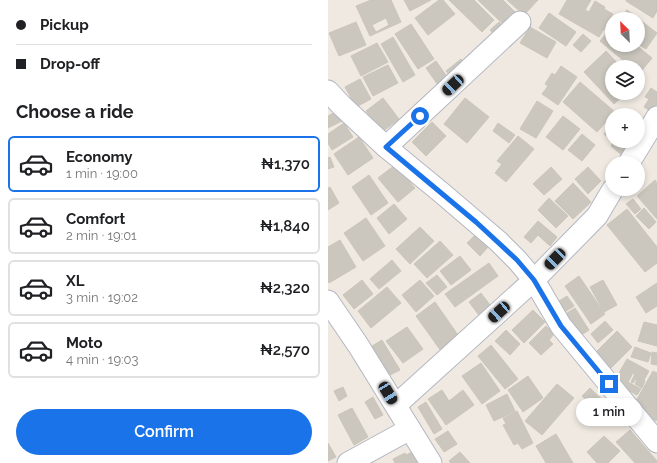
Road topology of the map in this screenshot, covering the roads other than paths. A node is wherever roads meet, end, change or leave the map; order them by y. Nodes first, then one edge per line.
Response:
1 (520, 22) dead end
2 (328, 91) edge
3 (657, 117) edge
4 (386, 147) junction
5 (633, 156) edge
6 (609, 196) edge
7 (534, 280) junction
8 (328, 301) edge
9 (396, 405) junction
10 (410, 429) junction
11 (657, 442) edge
12 (348, 463) edge
13 (431, 463) edge

1 - 4 street
2 - 4 street
3 - 5 street
4 - 7 street
6 - 7 street
7 - 9 street
7 - 11 street
8 - 9 street
9 - 10 street
10 - 12 street
10 - 13 street

